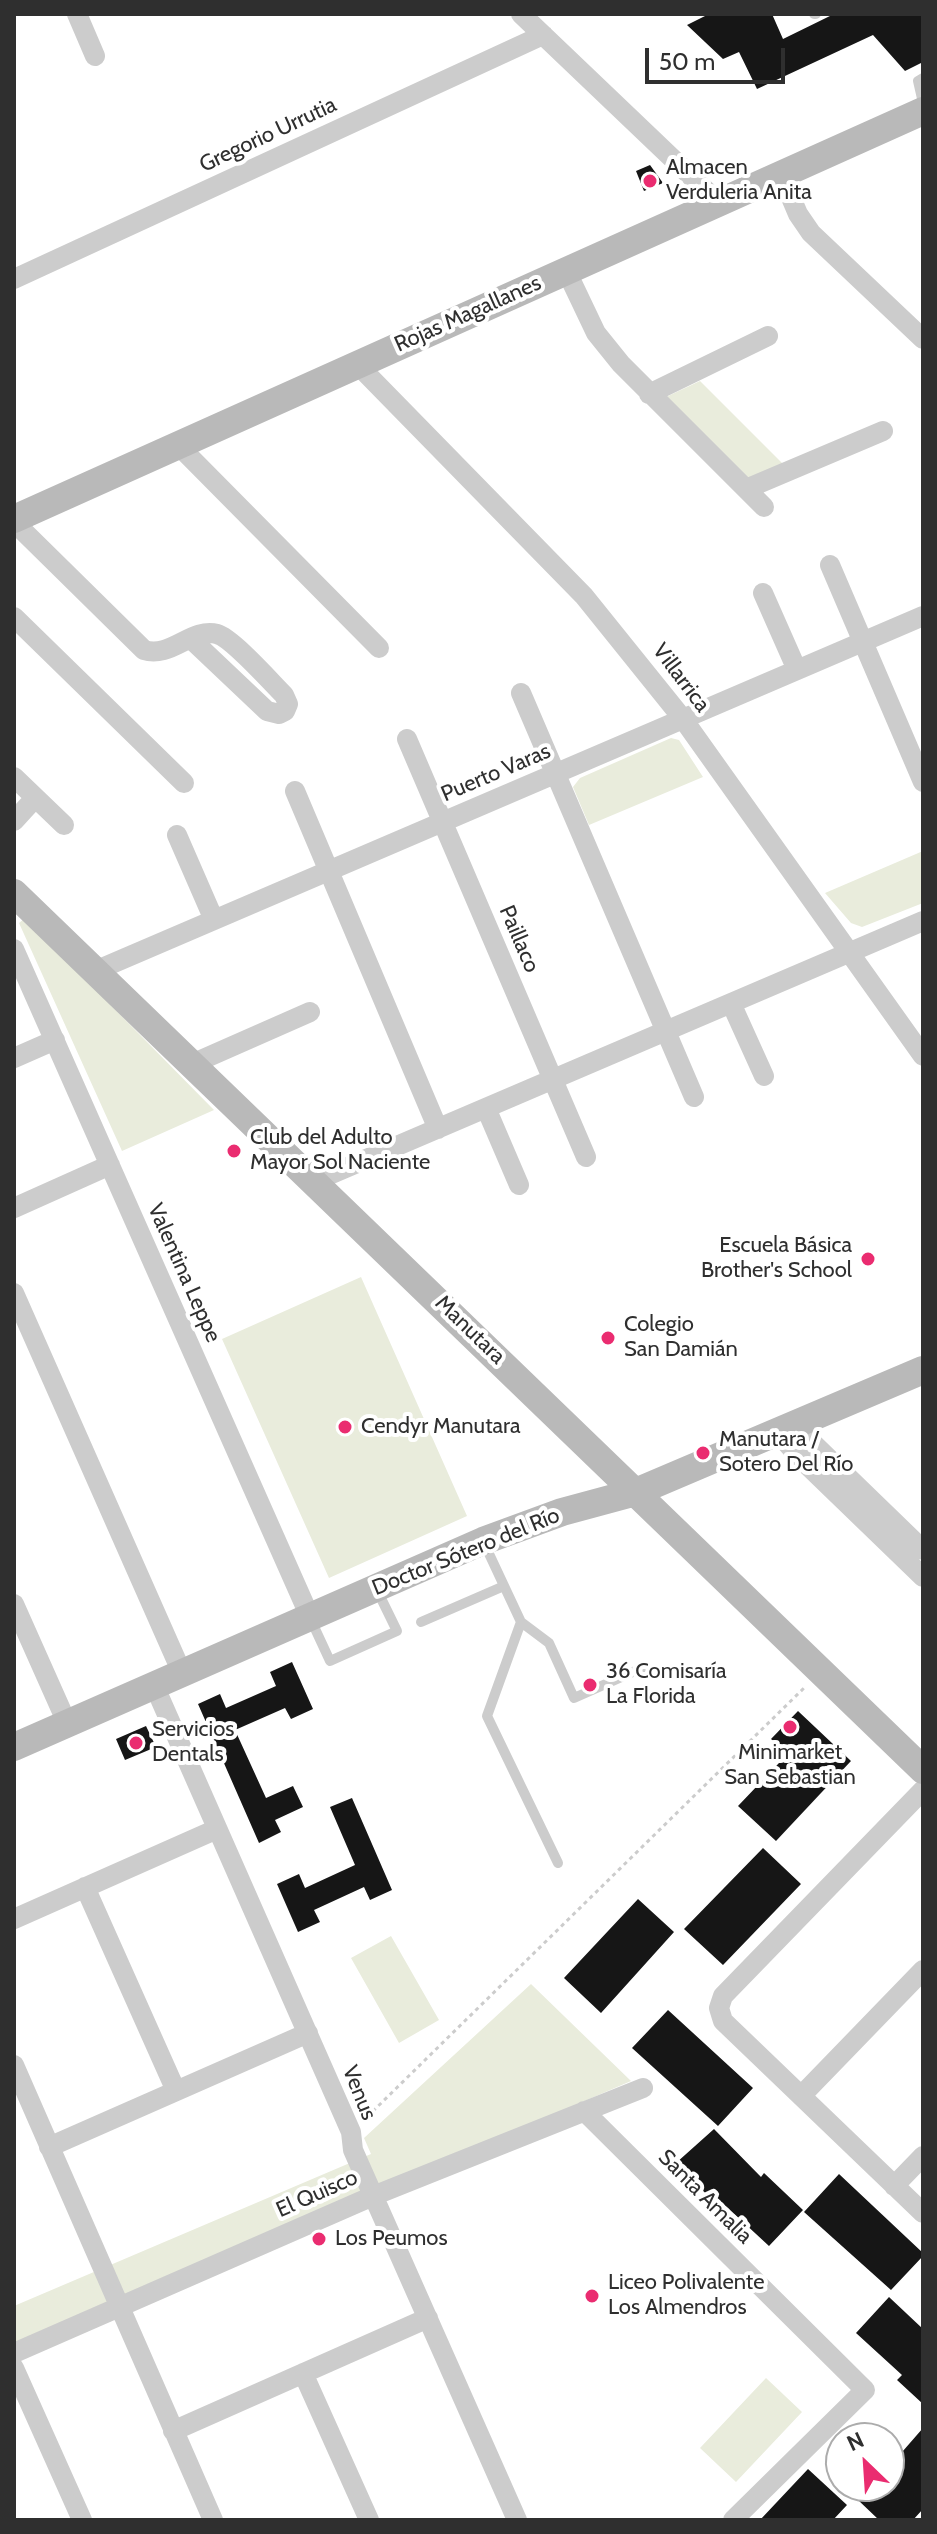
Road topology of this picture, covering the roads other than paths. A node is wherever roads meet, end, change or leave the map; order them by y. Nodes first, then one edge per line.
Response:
1 (77, 14) edge
2 (521, 14) edge
3 (543, 35) junction
4 (95, 56) dead end
5 (923, 78) edge
6 (923, 103) edge
7 (923, 111) edge
8 (781, 174) junction
9 (718, 202) junction
10 (566, 270) junction
11 (14, 279) edge
12 (768, 336) dead end
13 (923, 339) edge
14 (357, 364) junction
15 (649, 394) junction
16 (883, 431) dead end
17 (178, 445) junction
18 (746, 489) junction
19 (764, 507) dead end
20 (14, 521) edge
21 (830, 565) dead end
22 (763, 593) dead end
23 (923, 616) edge
24 (14, 617) edge
25 (191, 639) junction
26 (863, 642) junction
27 (379, 648) dead end
28 (797, 670) junction
29 (521, 693) dead end
30 (683, 719) junction
31 (407, 739) dead end
32 (555, 774) junction
33 (14, 777) edge
34 (923, 782) edge
35 (184, 783) dead end
36 (295, 791) dead end
37 (35, 798) junction
38 (14, 821) edge
39 (443, 822) junction
40 (64, 825) dead end
41 (177, 835) dead end
42 (329, 871) junction
43 (14, 893) edge
44 (214, 920) junction
45 (923, 921) edge
46 (14, 949) edge
47 (847, 953) junction
48 (95, 971) junction
49 (731, 1003) junction
50 (310, 1012) dead end
51 (666, 1031) junction
52 (55, 1040) junction
53 (923, 1056) edge
54 (14, 1058) edge
55 (192, 1064) junction
56 (764, 1076) dead end
57 (552, 1080) junction
58 (694, 1097) dead end
59 (486, 1108) junction
60 (438, 1129) junction
61 (586, 1157) dead end
62 (110, 1165) junction
63 (315, 1181) junction
64 (519, 1185) dead end
65 (14, 1208) edge
66 (14, 1293) edge
67 (923, 1370) edge
68 (786, 1429) junction
69 (636, 1492) junction
70 (483, 1541) junction
71 (923, 1550) edge
72 (923, 1577) edge
73 (504, 1586) junction
74 (376, 1588) junction
75 (14, 1604) edge
76 (310, 1617) junction
77 (421, 1622) dead end
78 (521, 1622) junction
79 (642, 1668) dead end
80 (182, 1673) junction
81 (154, 1685) junction
82 (67, 1723) junction
83 (14, 1747) edge
84 (923, 1770) edge
85 (923, 1790) edge
86 (217, 1829) junction
87 (558, 1863) dead end
88 (85, 1887) junction
89 (14, 1919) edge
90 (923, 1970) edge
91 (308, 2033) junction
92 (14, 2065) edge
93 (643, 2088) dead end
94 (176, 2091) junction
95 (801, 2096) junction
96 (584, 2111) junction
97 (49, 2147) junction
98 (923, 2156) edge
99 (894, 2186) junction
100 (373, 2196) junction
101 (923, 2213) edge
102 (118, 2307) junction
103 (428, 2318) junction
104 (14, 2353) edge
105 (14, 2368) edge
106 (303, 2373) junction
107 (173, 2431) junction
108 (82, 2520) edge
109 (213, 2520) edge
110 (369, 2520) edge
111 (517, 2520) edge
112 (733, 2520) edge

1 - 4 street
2 - 3 street
3 - 9 street
3 - 11 street, Gregorio Urrutia
5 - 6 lane
7 - 8 main road, Rojas Magallanes
8 - 9 main road, Rojas Magallanes
8 - 13 street
9 - 10 main road, Rojas Magallanes
10 - 14 main road, Rojas Magallanes
10 - 15 street
12 - 15 street
14 - 17 main road, Rojas Magallanes
14 - 30 street, Villarrica
15 - 18 street
16 - 18 street
17 - 20 main road, Rojas Magallanes
17 - 27 street
18 - 19 street
20 - 25 street
21 - 26 street
22 - 28 street
23 - 26 street, Puerto Varas
24 - 35 street
25 - 25 street
26 - 28 street, Puerto Varas
26 - 34 street
28 - 30 street, Puerto Varas
29 - 32 street
30 - 32 street, Puerto Varas
30 - 47 street, Villarrica
31 - 39 street, Paillaco
32 - 39 street, Puerto Varas
32 - 51 street
33 - 37 street
36 - 42 street
37 - 38 street
37 - 40 street
39 - 42 street, Puerto Varas
39 - 57 street, Paillaco
41 - 44 street
42 - 44 street, Puerto Varas
42 - 60 street
43 - 48 main road, Manutara
44 - 48 street, Puerto Varas
45 - 47 street
46 - 52 street, Valentina Leppe
47 - 49 street
47 - 53 street, Villarrica
48 - 55 main road, Manutara
49 - 51 street
49 - 56 street
50 - 55 street
51 - 57 street
51 - 58 street
52 - 54 street
52 - 62 street, Valentina Leppe
55 - 63 main road, Manutara
57 - 59 street
57 - 61 street, Paillaco
59 - 60 street
59 - 64 street
60 - 63 street
62 - 65 street
62 - 76 street, Valentina Leppe
63 - 69 main road, Manutara
66 - 80 street
67 - 68 main road, Doctor Sótero del Río
68 - 69 main road, Doctor Sótero del Río
68 - 71 street
68 - 72 street
69 - 70 main road, Doctor Sótero del Río
69 - 84 main road, Manutara
70 - 73 lane
70 - 74 main road, Doctor Sótero del Río
73 - 77 lane
73 - 78 lane
74 - 76 main road, Doctor Sótero del Río
74 - 76 lane
75 - 82 street
76 - 80 main road, Doctor Sótero del Río
78 - 79 lane
78 - 87 lane
80 - 81 main road, Doctor Sótero del Río
81 - 82 main road, Doctor Sótero del Río
81 - 86 street, Venus
82 - 83 main road, Doctor Sótero del Río
85 - 95 street
86 - 88 street
86 - 91 street, Venus
88 - 89 street
88 - 94 street
90 - 95 street
91 - 94 street
91 - 100 street, Venus
92 - 97 street
93 - 96 street, El Quisco
94 - 97 street
95 - 99 street
96 - 100 street, El Quisco
96 - 112 street, Santa Amalia
97 - 102 street
98 - 99 street
99 - 101 street
100 - 102 street, El Quisco
100 - 103 street, Venus
102 - 104 street, El Quisco
102 - 107 street
103 - 106 street
103 - 111 street, Venus
105 - 108 street
106 - 107 street
106 - 110 street
107 - 109 street

